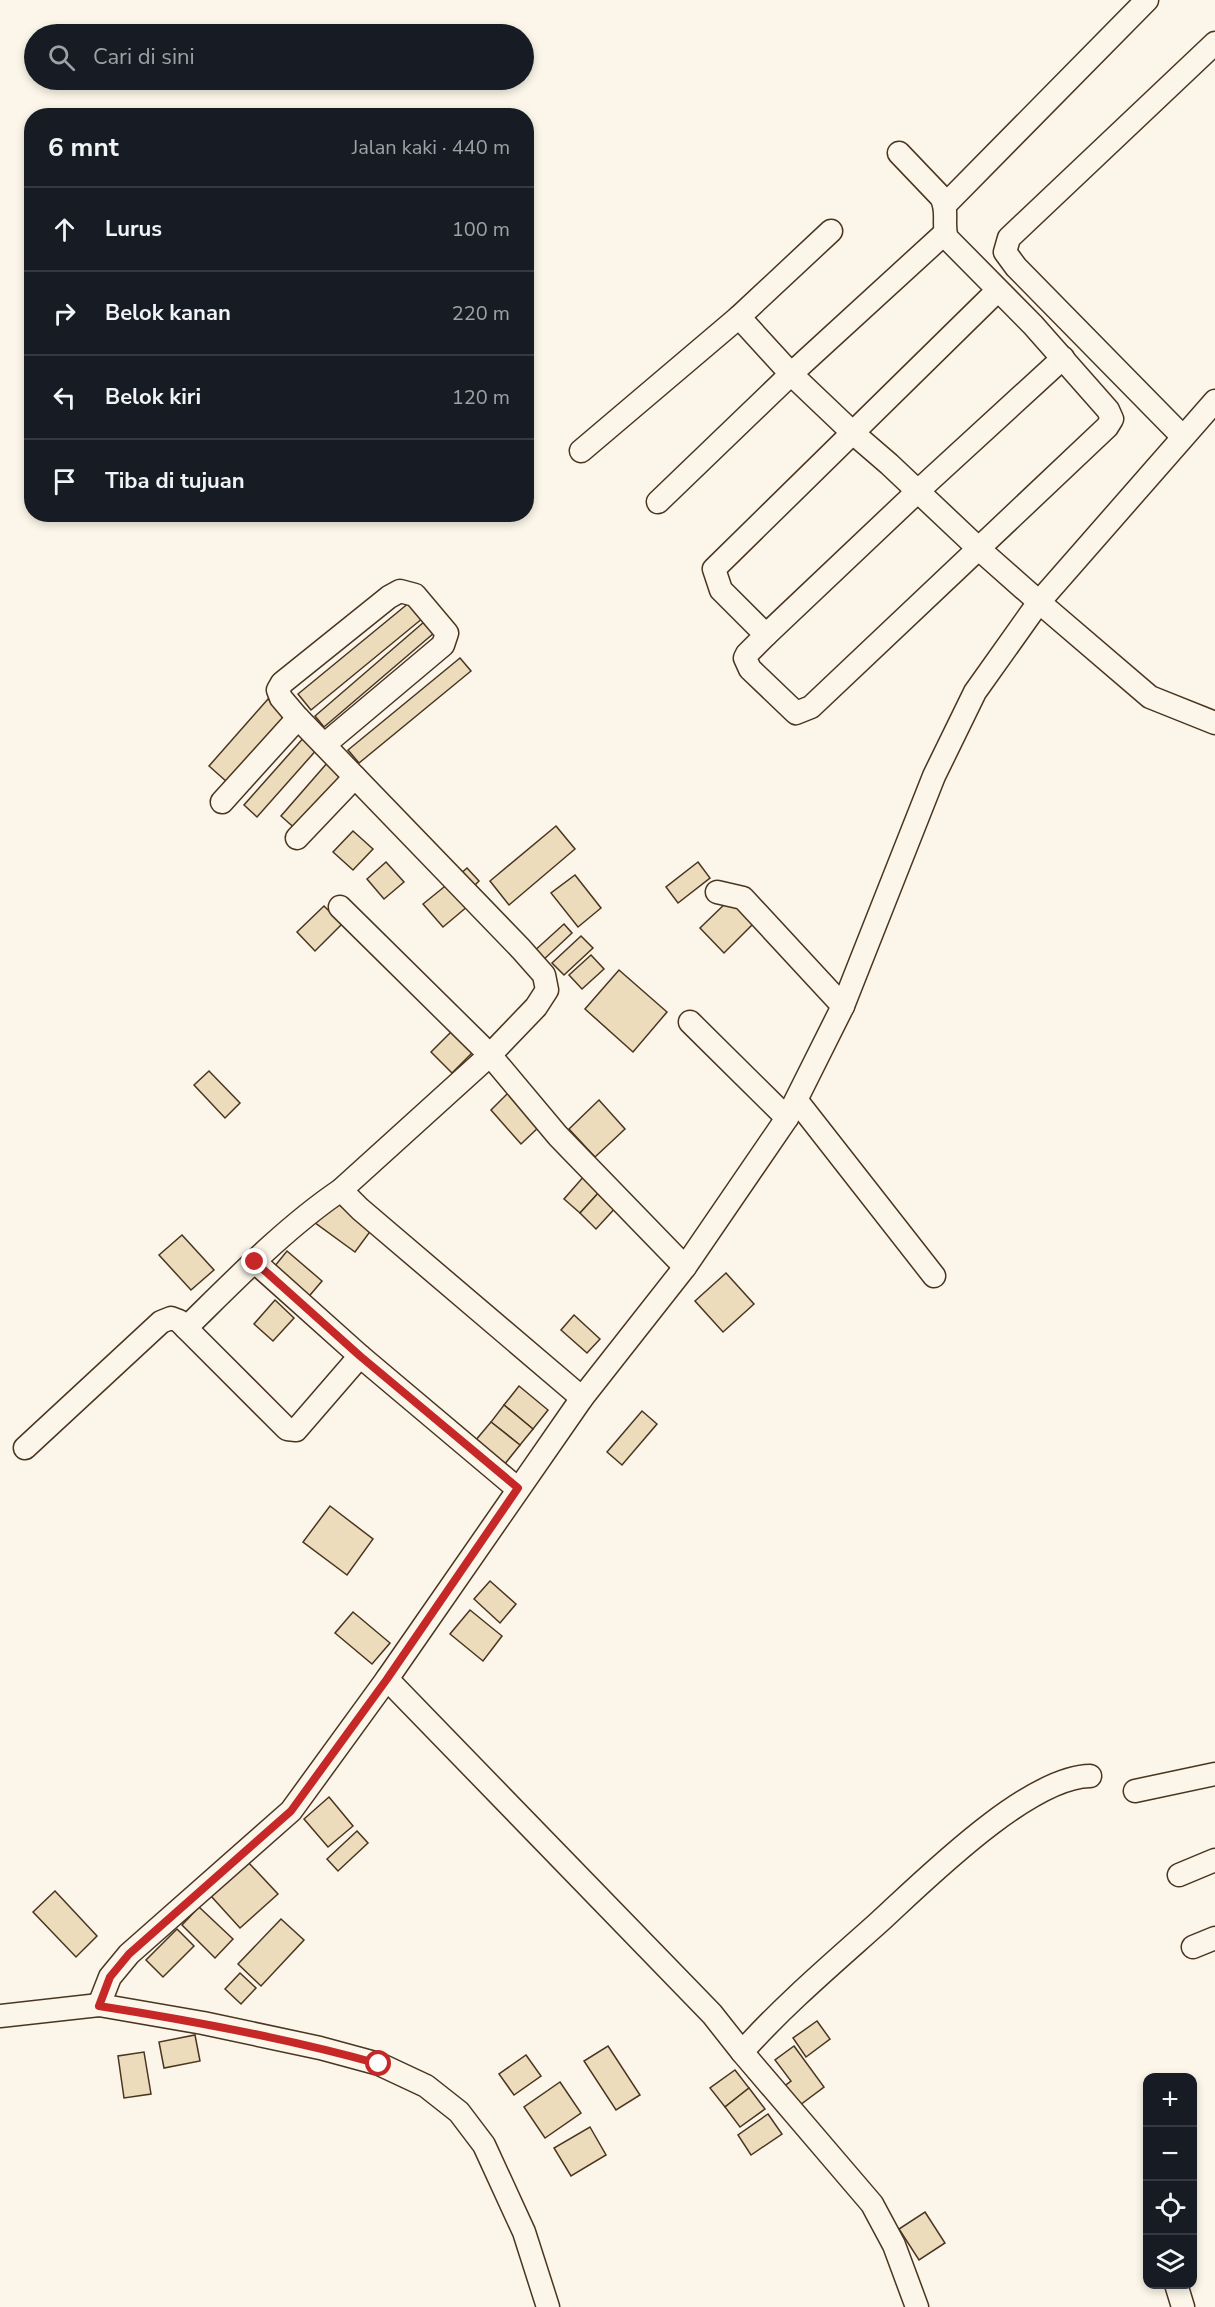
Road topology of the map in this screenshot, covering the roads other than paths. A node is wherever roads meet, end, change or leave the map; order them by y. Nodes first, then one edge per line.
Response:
1 (1147, 0) edge
2 (1215, 43) edge
3 (899, 153) dead end
4 (945, 205) junction
5 (831, 231) dead end
6 (945, 233) junction
7 (997, 291) junction
8 (739, 317) junction
9 (1063, 358) junction
10 (791, 374) junction
11 (1215, 401) edge
12 (853, 434) junction
13 (1182, 436) junction
14 (581, 451) dead end
15 (918, 491) junction
16 (658, 502) dead end
17 (979, 549) junction
18 (1039, 602) junction
19 (766, 635) junction
20 (298, 718) junction
21 (1215, 723) edge
22 (324, 745) junction
23 (355, 777) junction
24 (222, 802) dead end
25 (297, 838) dead end
26 (717, 892) dead end
27 (340, 907) dead end
28 (843, 1006) junction
29 (690, 1022) dead end
30 (490, 1055) junction
31 (792, 1110) junction
32 (342, 1190) junction
33 (255, 1262) junction
34 (685, 1267) junction
35 (934, 1276) dead end
36 (186, 1328) junction
37 (360, 1356) junction
38 (582, 1398) junction
39 (25, 1448) dead end
40 (518, 1488) junction
41 (387, 1679) junction
42 (1215, 1774) edge
43 (1090, 1776) dead end
44 (1135, 1791) dead end
45 (1215, 1860) edge
46 (1179, 1875) dead end
47 (1215, 1938) edge
48 (1193, 1947) dead end
49 (99, 2006) junction
50 (0, 2016) edge
51 (742, 2052) junction
52 (1178, 2289) edge
53 (548, 2307) edge
54 (917, 2307) edge
55 (1183, 2307) edge

1 - 4 street
2 - 13 street
3 - 4 street
4 - 6 street
5 - 8 street
6 - 7 street
6 - 10 street
7 - 9 street
7 - 12 street
8 - 10 street
8 - 14 street
9 - 15 street
9 - 17 street
10 - 12 street
10 - 16 street
11 - 13 street
12 - 15 street
12 - 19 street
13 - 18 street
15 - 17 street
15 - 19 street
17 - 18 street
17 - 19 street
18 - 21 street
18 - 28 street
20 - 22 street
20 - 22 street
20 - 24 street
22 - 23 street
23 - 25 street
23 - 30 street
26 - 28 street
27 - 30 street
28 - 31 street
29 - 31 street
30 - 32 street
30 - 34 street
31 - 34 street
31 - 35 street
32 - 33 street
32 - 38 street
33 - 36 street
33 - 37 street
34 - 38 street
36 - 37 street
36 - 39 street
37 - 40 street
38 - 40 street
40 - 41 street
41 - 49 street
41 - 51 street
42 - 44 street
43 - 51 street
45 - 46 street
47 - 48 street
49 - 50 street
49 - 53 street
51 - 54 street
52 - 55 street

